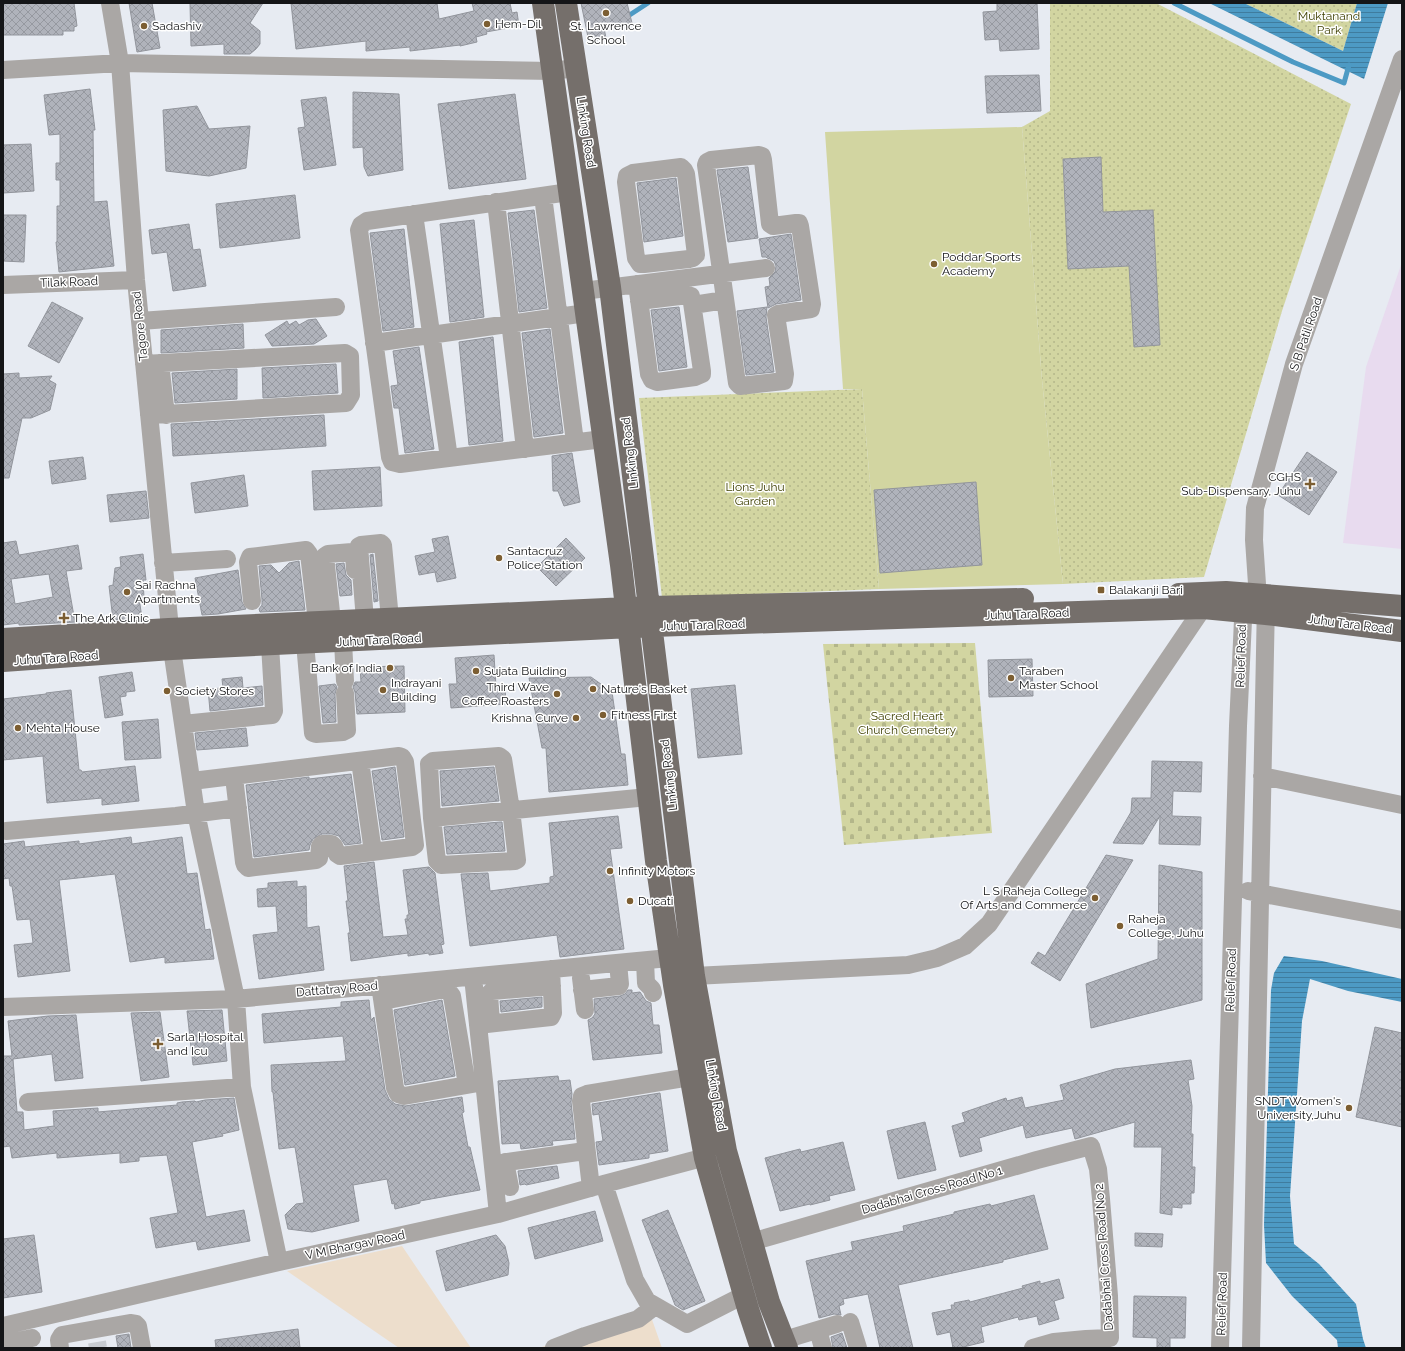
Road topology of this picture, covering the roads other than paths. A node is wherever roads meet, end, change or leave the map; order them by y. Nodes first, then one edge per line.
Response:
1 (110, 3) edge
2 (543, 3) edge
3 (566, 3) edge
4 (1402, 59) edge
5 (120, 63) junction
6 (576, 68) junction
7 (3, 70) edge
8 (552, 71) junction
9 (584, 120) junction
10 (560, 124) junction
11 (594, 188) junction
12 (569, 192) junction
13 (543, 196) junction
14 (496, 202) junction
15 (414, 214) junction
16 (649, 264) junction
17 (766, 268) dead end
18 (721, 273) junction
19 (136, 280) junction
20 (644, 283) junction
21 (3, 285) edge
22 (610, 287) junction
23 (583, 291) junction
24 (725, 300) junction
25 (639, 301) junction
26 (693, 305) junction
27 (336, 307) dead end
28 (586, 313) junction
29 (559, 317) junction
30 (140, 321) junction
31 (510, 324) junction
32 (431, 335) junction
33 (374, 343) junction
34 (152, 364) junction
35 (157, 415) junction
36 (603, 439) junction
37 (575, 442) junction
38 (525, 449) junction
39 (449, 458) junction
40 (641, 544) junction
41 (618, 547) junction
42 (227, 559) dead end
43 (163, 563) junction
44 (1255, 600) junction
45 (1402, 606) edge
46 (1203, 608) junction
47 (254, 612) junction
48 (650, 617) junction
49 (628, 618) junction
50 (390, 619) junction
51 (363, 620) junction
52 (324, 622) junction
53 (512, 623) junction
54 (1402, 630) edge
55 (3, 639) edge
56 (170, 639) junction
57 (343, 641) junction
58 (305, 643) junction
59 (270, 645) junction
60 (3, 661) edge
61 (183, 724) junction
62 (1238, 726) junction
63 (1264, 726) junction
64 (360, 761) junction
65 (234, 776) junction
66 (1262, 776) junction
67 (192, 782) junction
68 (648, 797) junction
69 (1402, 805) edge
70 (238, 808) junction
71 (511, 810) junction
72 (196, 813) junction
73 (432, 818) junction
74 (6, 831) dead end
75 (373, 852) junction
76 (1234, 887) junction
77 (1259, 893) junction
78 (1402, 920) edge
79 (669, 958) junction
80 (644, 961) junction
81 (618, 963) junction
82 (580, 967) junction
83 (473, 976) junction
84 (694, 976) junction
85 (551, 978) junction
86 (582, 990) junction
87 (382, 993) junction
88 (653, 993) dead end
89 (236, 999) junction
90 (3, 1007) edge
91 (585, 1010) dead end
92 (484, 1024) junction
93 (690, 1077) junction
94 (484, 1082) junction
95 (466, 1085) junction
96 (242, 1087) junction
97 (28, 1102) dead end
98 (726, 1151) junction
99 (578, 1152) dead end
100 (705, 1158) junction
101 (499, 1163) junction
102 (1098, 1169) joint
103 (597, 1186) junction
104 (510, 1187) dead end
105 (498, 1214) junction
106 (751, 1242) junction
107 (279, 1262) junction
108 (759, 1268) junction
109 (738, 1274) junction
110 (744, 1295) junction
111 (91, 1305) junction
112 (655, 1306) junction
113 (30, 1320) junction
114 (3, 1326) edge
115 (818, 1330) junction
116 (96, 1335) junction
117 (33, 1343) edge
118 (3, 1344) edge
119 (785, 1344) edge
120 (60, 1348) edge
121 (142, 1348) edge
122 (554, 1348) edge
123 (761, 1348) edge
124 (823, 1348) edge
125 (858, 1348) edge
126 (1033, 1348) edge
127 (1220, 1348) edge
128 (1251, 1348) edge

1 - 5 street, Tagore Road
2 - 8 main road, Linking Road
3 - 6 main road, Linking Road
4 - 44 street, S B Patil Road
5 - 7 street
5 - 8 street
5 - 19 street, Tagore Road
6 - 8 street
6 - 9 main road, Linking Road
8 - 10 main road, Linking Road
9 - 10 main road
9 - 11 main road, Linking Road
10 - 12 main road, Linking Road
11 - 12 main road
11 - 22 main road, Linking Road
12 - 13 street
12 - 23 main road, Linking Road
13 - 14 street
13 - 29 street
14 - 15 street
14 - 31 street
15 - 32 street
15 - 33 street
16 - 16 street
16 - 20 street
17 - 18 street
18 - 20 street
18 - 24 street
18 - 24 street
19 - 21 street, Tilak Road
19 - 30 street, Tagore Road
20 - 22 street
20 - 25 street
22 - 23 street
22 - 40 main road, Linking Road
23 - 28 main road, Linking Road
24 - 26 street
25 - 26 street
25 - 26 street
27 - 30 street
28 - 29 street
28 - 36 main road, Linking Road
29 - 31 street
29 - 37 street
30 - 34 street, Tagore Road
31 - 32 street
31 - 38 street
32 - 33 street
32 - 39 street
33 - 39 street
34 - 35 street, Tagore Road
34 - 35 street
35 - 43 street, Tagore Road
36 - 37 street
36 - 41 main road, Linking Road
37 - 38 street
38 - 39 street
40 - 41 main road
40 - 48 main road, Linking Road
41 - 49 main road, Linking Road
42 - 43 street
43 - 56 street, Tagore Road
44 - 45 main road, Juhu Tara Road
44 - 46 main road, Juhu Tara Road
44 - 48 main road, Juhu Tara Road
44 - 54 main road, Juhu Tara Road
44 - 62 street, Relief Road
44 - 63 street, Relief Road
46 - 48 main road, Juhu Tara Road
46 - 84 street
47 - 52 main road, Juhu Tara Road
47 - 52 street
47 - 56 main road, Juhu Tara Road
48 - 49 main road, Juhu Tara Road
48 - 84 main road, Linking Road
49 - 53 main road, Juhu Tara Road
49 - 68 main road, Linking Road
50 - 51 main road, Juhu Tara Road
50 - 51 street
50 - 53 main road, Juhu Tara Road
51 - 52 main road, Juhu Tara Road
51 - 52 street
53 - 57 main road, Juhu Tara Road
55 - 56 main road, Juhu Tara Road
56 - 59 main road, Juhu Tara Road
56 - 60 main road, Juhu Tara Road
56 - 61 street, Tagore Road
57 - 58 main road, Juhu Tara Road
57 - 58 street
58 - 59 main road, Juhu Tara Road
59 - 61 street
61 - 67 street, Tagore Road
62 - 63 street
62 - 76 street, Relief Road
63 - 66 street, Relief Road
64 - 65 street
64 - 75 street
64 - 75 street
65 - 67 street
65 - 70 street
66 - 69 street
66 - 77 street, Relief Road
67 - 72 street, Tagore Road
68 - 71 street
68 - 79 main road, Linking Road
70 - 72 street
70 - 75 street
71 - 73 street
71 - 73 street
71 - 73 street
72 - 74 street
72 - 89 street, Tagore Road
76 - 77 street
76 - 127 street, Relief Road
77 - 78 street
77 - 128 street, Relief Road
79 - 80 street, Dattatray Road
79 - 84 street
79 - 93 main road, Linking Road
80 - 81 street, Dattatray Road
80 - 88 street
81 - 82 street, Dattatray Road
81 - 86 street
82 - 85 street, Dattatray Road
82 - 86 street
83 - 85 street, Dattatray Road
83 - 87 street, Dattatray Road
83 - 92 street
84 - 98 main road, Linking Road
85 - 92 street
85 - 92 street
86 - 91 street
87 - 89 street, Dattatray Road
87 - 95 street
87 - 95 street
89 - 90 street, Dattatray Road
89 - 96 street, Tagore Road
92 - 94 street
93 - 100 main road, Linking Road
93 - 103 street
94 - 95 street
94 - 101 street
96 - 97 street
96 - 107 street, Tagore Road
98 - 100 street, V M Bhargav Road
98 - 106 main road, Linking Road
99 - 101 street
100 - 103 street, V M Bhargav Road
100 - 109 main road, Linking Road
101 - 104 street
101 - 105 street
102 - 106 street, Dadabhai Cross Road No 1
102 - 126 street, Dadabhai Cross Road No 2
103 - 105 street, V M Bhargav Road
103 - 112 street
105 - 107 street, V M Bhargav Road
106 - 108 main road, Linking Road
107 - 111 street, V M Bhargav Road
108 - 109 main road
108 - 119 main road, Linking Road
109 - 110 main road, Linking Road
110 - 112 street
110 - 123 main road, Linking Road
111 - 113 street, V M Bhargav Road
111 - 116 street
112 - 122 street
113 - 114 street, V M Bhargav Road
113 - 117 street
115 - 119 street
115 - 124 street
115 - 125 street
116 - 120 street
116 - 121 street
117 - 118 street

